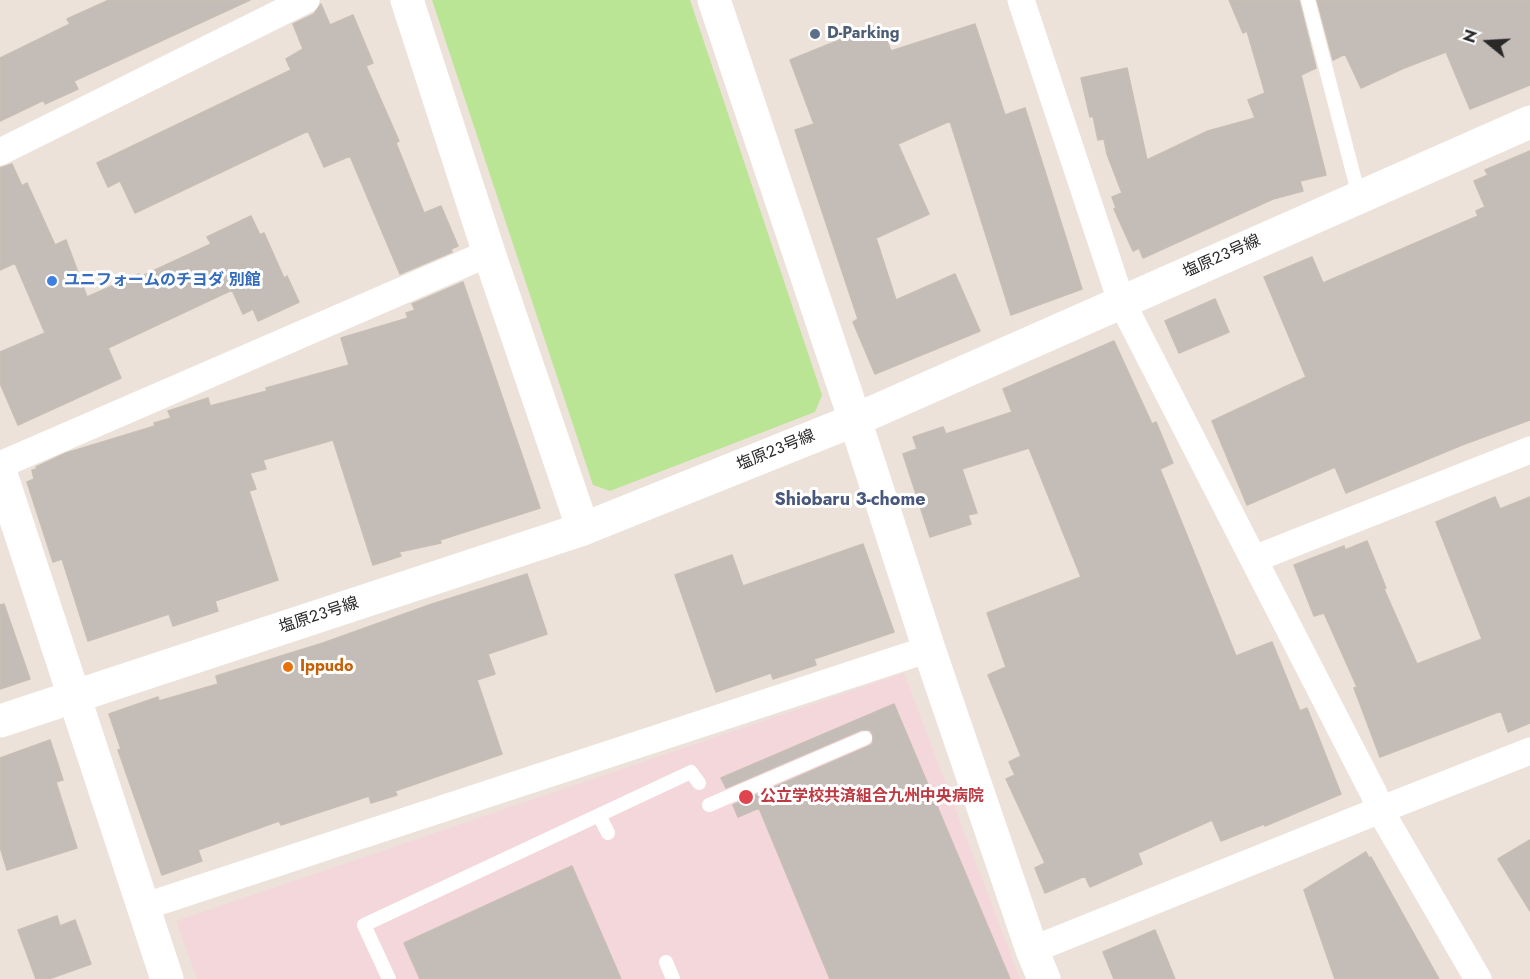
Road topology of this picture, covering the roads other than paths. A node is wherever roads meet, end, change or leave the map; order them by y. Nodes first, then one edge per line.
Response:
1 (306, 0) edge
2 (407, 0) edge
3 (714, 0) edge
4 (1021, 0) edge
5 (1308, 0) edge
6 (1530, 122) edge
7 (0, 152) edge
8 (1359, 196) junction
9 (489, 253) junction
10 (1121, 302) junction
11 (855, 420) junction
12 (1530, 450) edge
13 (0, 465) edge
14 (0, 471) edge
15 (583, 529) junction
16 (1254, 559) junction
17 (929, 649) junction
18 (75, 697) junction
19 (0, 722) edge
20 (865, 738) dead end
21 (1530, 752) edge
22 (699, 783) dead end
23 (709, 805) dead end
24 (1380, 810) junction
25 (599, 815) junction
26 (608, 833) dead end
27 (143, 907) junction
28 (1032, 950) junction
29 (666, 962) dead end
30 (167, 979) edge
31 (389, 979) edge
32 (672, 979) edge
33 (1044, 979) edge
34 (1478, 979) edge

1 - 7 street
2 - 9 street
3 - 11 street
4 - 10 street
5 - 8 lane
6 - 8 street, 塩原２３号線
8 - 10 street, 塩原２３号線
9 - 13 street
9 - 15 street
10 - 11 street, 塩原２３号線
10 - 16 street
11 - 15 street, 塩原２３号線
11 - 17 street
12 - 16 street
14 - 18 street
15 - 18 street, 塩原２３号線
16 - 24 street
17 - 27 street
17 - 28 street
18 - 19 street, 塩原２３号線
18 - 27 street
20 - 23 lane
21 - 24 street
22 - 25 lane
24 - 28 street
24 - 34 street
25 - 26 lane
25 - 31 lane
27 - 30 street
28 - 33 street
29 - 32 lane

